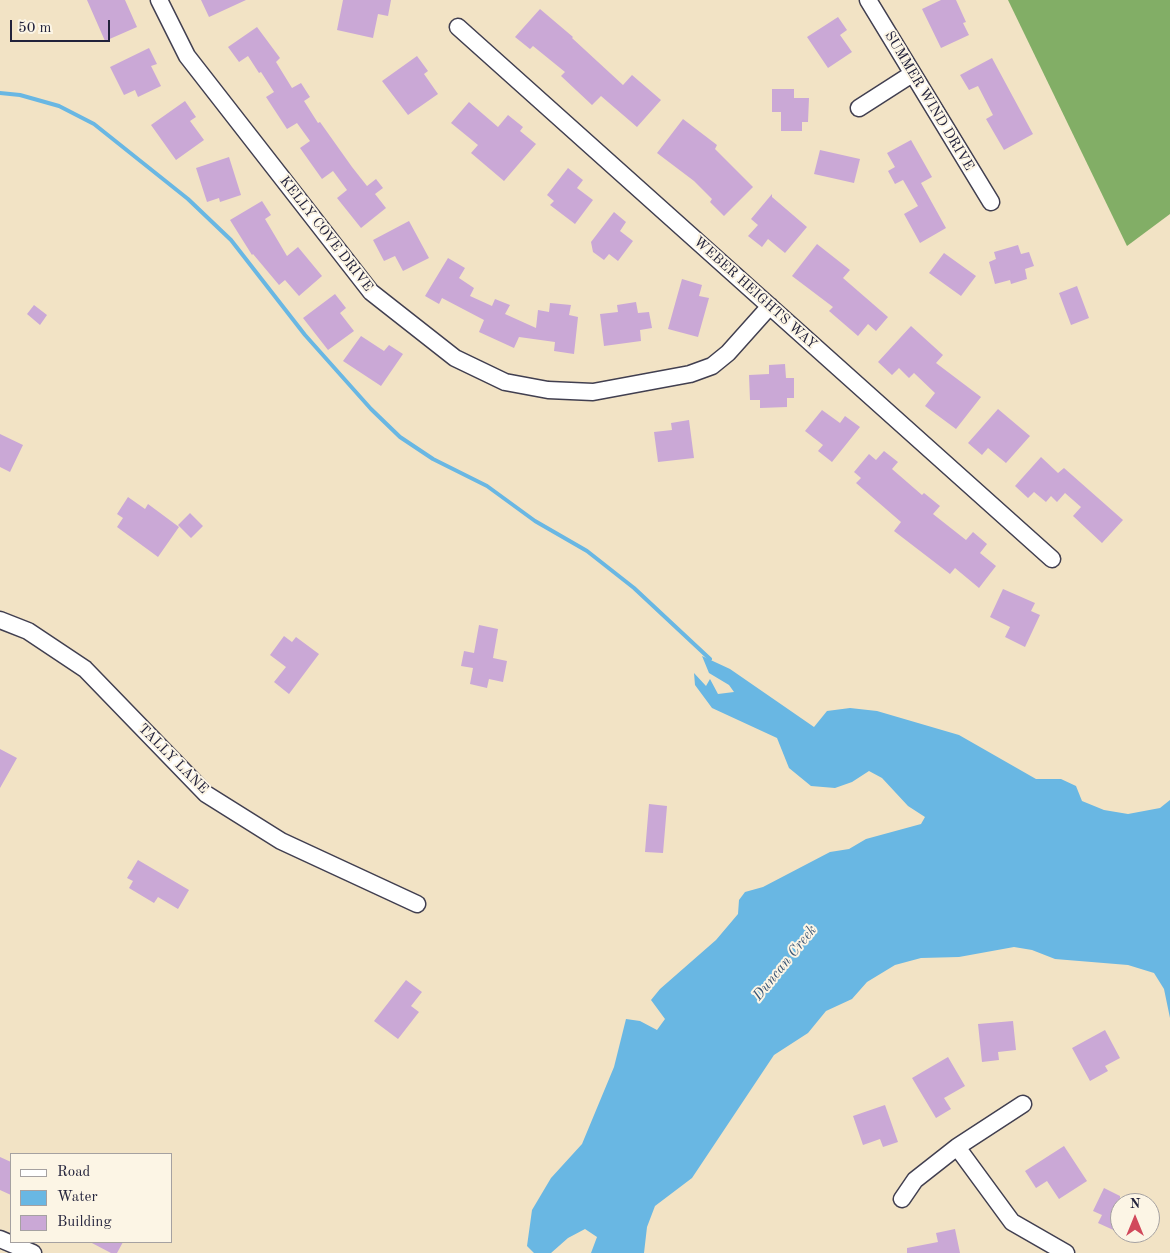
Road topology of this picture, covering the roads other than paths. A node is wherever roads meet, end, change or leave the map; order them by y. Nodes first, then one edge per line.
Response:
1 (159, 0) edge
2 (868, 0) edge
3 (458, 28) dead end
4 (912, 74) junction
5 (859, 108) dead end
6 (991, 202) dead end
7 (770, 306) junction
8 (1052, 559) dead end
9 (0, 620) edge
10 (416, 904) dead end
11 (1023, 1104) dead end
12 (957, 1147) junction
13 (902, 1199) dead end
14 (0, 1239) edge
15 (33, 1253) edge
16 (1066, 1253) edge

1 - 7 street, KELLY COVE DRIVE
2 - 4 street, SUMMER WIND DRIVE
3 - 7 street, WEBER HEIGHTS WAY
4 - 5 street
4 - 6 street, SUMMER WIND DRIVE
7 - 8 street, WEBER HEIGHTS WAY
9 - 10 street, TALLY LANE
11 - 12 street
12 - 13 street
12 - 16 street
14 - 15 street

